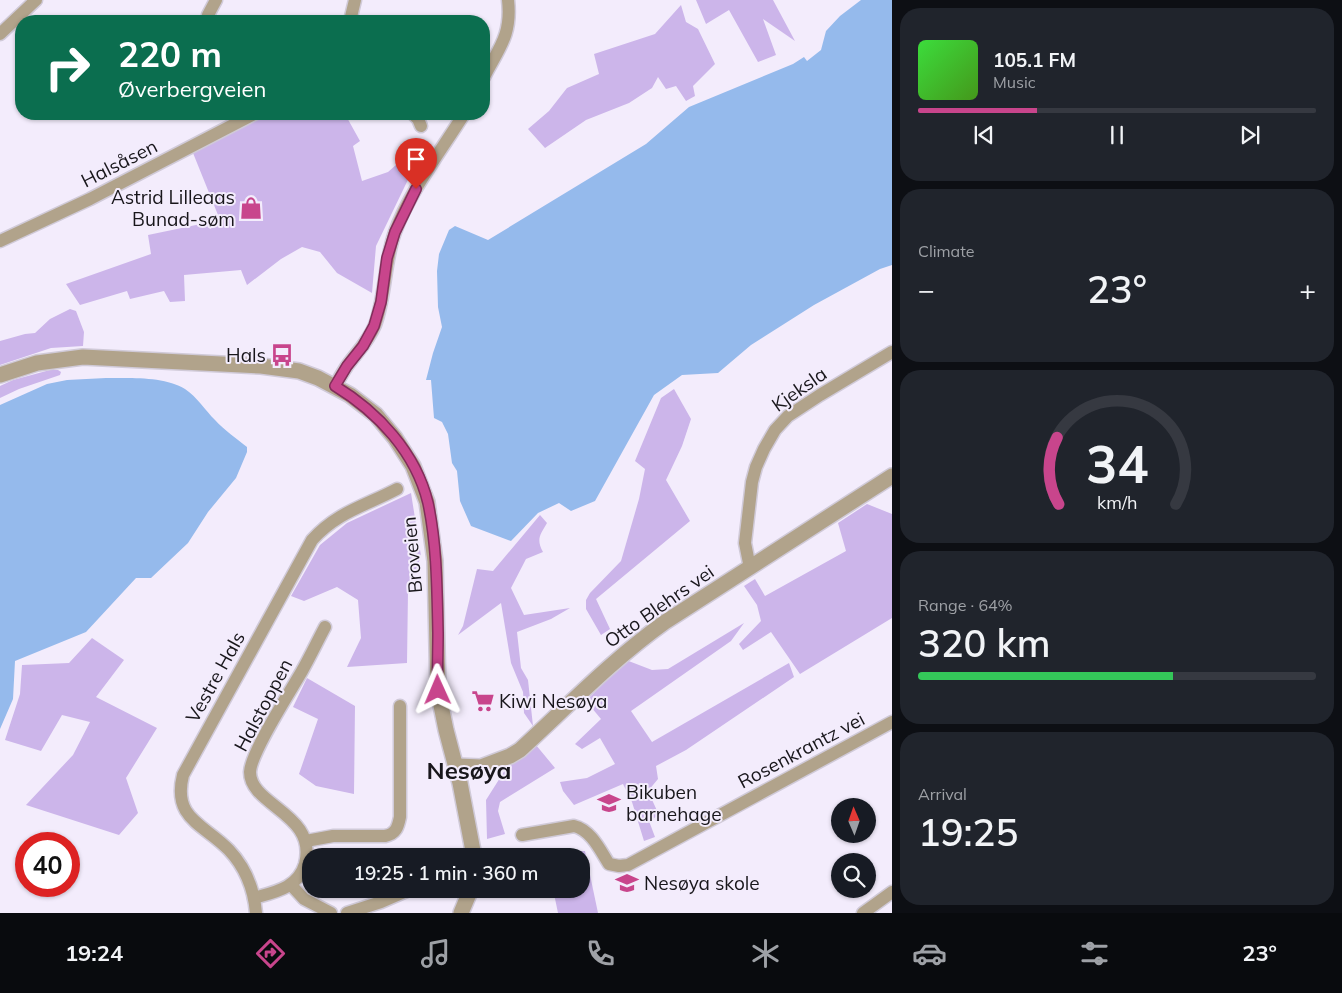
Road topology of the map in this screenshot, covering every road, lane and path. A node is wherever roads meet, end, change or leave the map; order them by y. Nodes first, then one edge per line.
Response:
1 (36, 0) edge
2 (216, 0) edge
3 (355, 0) edge
4 (508, 0) edge
5 (20, 15) edge
6 (208, 15) dead end
7 (351, 15) edge
8 (15, 20) edge
9 (0, 34) edge
10 (490, 66) edge
11 (242, 120) edge
12 (418, 120) edge
13 (460, 120) edge
14 (421, 126) dead end
15 (0, 241) edge
16 (892, 352) edge
17 (0, 376) edge
18 (335, 386) junction
19 (890, 480) edge
20 (397, 490) dead end
21 (750, 568) junction
22 (325, 628) dead end
23 (400, 706) dead end
24 (892, 722) edge
25 (457, 766) junction
26 (481, 767) junction
27 (460, 783) junction
28 (522, 835) dead end
29 (306, 841) junction
30 (472, 848) edge
31 (291, 885) junction
32 (892, 892) edge
33 (254, 898) junction
34 (389, 898) edge
35 (467, 898) edge
36 (256, 913) edge
37 (331, 913) edge
38 (347, 913) edge
39 (461, 913) edge
40 (862, 913) edge

1 - 5 street
2 - 6 street
3 - 7 street
4 - 10 street
8 - 9 street
11 - 15 street, Halsåsen
12 - 14 street
13 - 18 street
16 - 21 street, Kjeksla
17 - 18 street, Broveien
18 - 25 street, Broveien
19 - 21 street, Otto Blehrs vei
20 - 33 street, Vestre Hals
21 - 26 street, Otto Blehrs vei
22 - 29 street, Halstoppen
23 - 29 street
24 - 28 street, Rosenkrantz vei
25 - 26 street, Otto Blehrs vei
25 - 27 street, Broveien
26 - 27 street
27 - 30 street, Broveien
29 - 31 street
31 - 33 street
31 - 37 street
32 - 40 street
33 - 36 street, Vestre Hals
34 - 38 street
35 - 39 street

